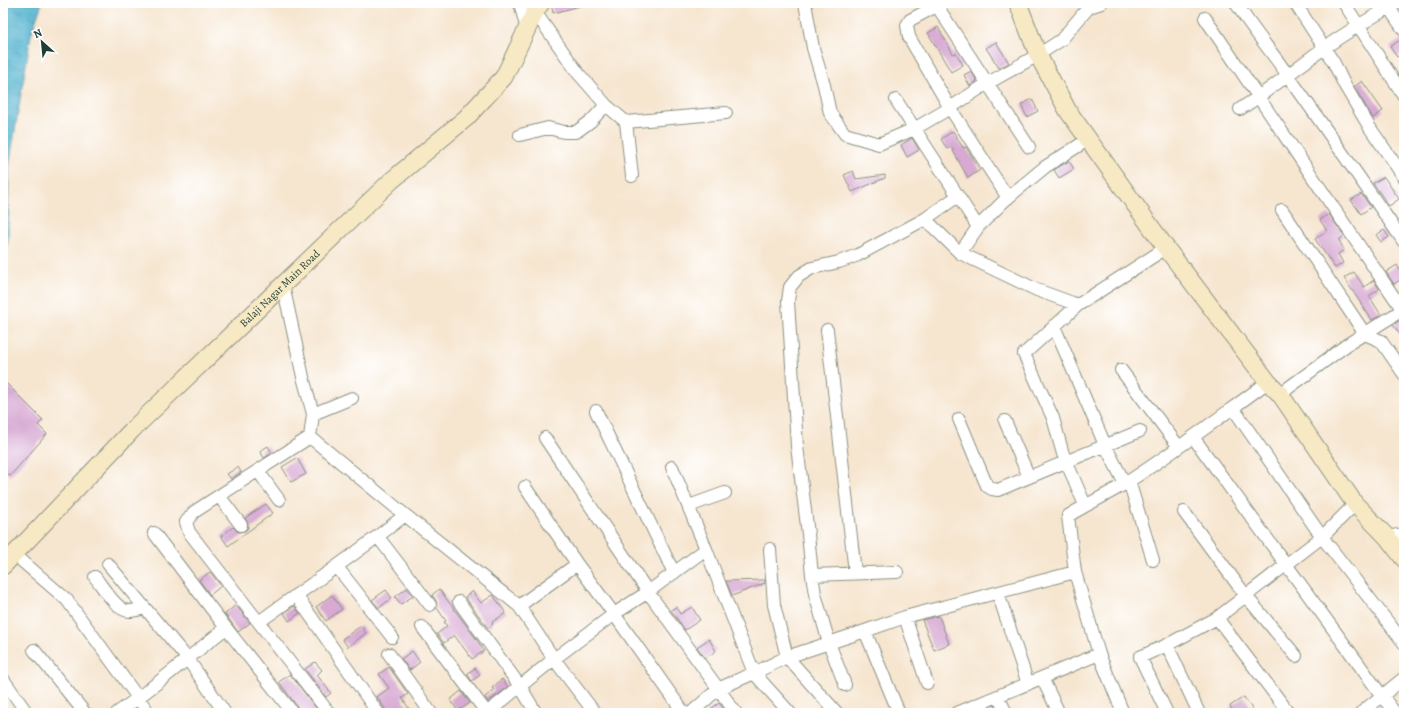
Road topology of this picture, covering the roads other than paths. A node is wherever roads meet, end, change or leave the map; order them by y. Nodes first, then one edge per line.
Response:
1 (520, 3) edge
2 (805, 3) edge
3 (1018, 3) edge
4 (1101, 3) edge
5 (1236, 3) edge
6 (1295, 3) edge
7 (1344, 3) edge
8 (938, 4) edge
9 (1393, 5) edge
10 (538, 8) edge
11 (1205, 18) dead end
12 (1359, 25) junction
13 (526, 30) junction
14 (1404, 30) edge
15 (1324, 48) junction
16 (1038, 55) junction
17 (1288, 75) junction
18 (988, 83) junction
19 (1404, 96) edge
20 (1259, 97) junction
21 (896, 100) dead end
22 (606, 105) junction
23 (950, 108) junction
24 (1240, 109) dead end
25 (726, 113) dead end
26 (626, 122) junction
27 (914, 129) junction
28 (520, 135) dead end
29 (1089, 139) junction
30 (1029, 146) dead end
31 (632, 176) dead end
32 (1404, 177) edge
33 (958, 196) junction
34 (1008, 198) junction
35 (1282, 210) dead end
36 (925, 219) junction
37 (978, 227) junction
38 (1404, 242) edge
39 (1166, 248) junction
40 (960, 253) junction
41 (283, 285) junction
42 (1078, 305) junction
43 (1404, 310) edge
44 (1054, 326) junction
45 (827, 330) dead end
46 (1365, 334) junction
47 (1122, 370) dead end
48 (1404, 374) edge
49 (1268, 382) junction
50 (1280, 394) junction
51 (352, 398) dead end
52 (1233, 408) junction
53 (596, 411) dead end
54 (313, 414) junction
55 (959, 419) dead end
56 (1005, 420) dead end
57 (1140, 431) dead end
58 (310, 437) junction
59 (1193, 437) junction
60 (545, 438) dead end
61 (1106, 445) junction
62 (1178, 448) junction
63 (1066, 462) junction
64 (672, 467) dead end
65 (258, 471) junction
66 (1029, 477) junction
67 (1127, 482) junction
68 (525, 488) dead end
69 (725, 493) dead end
70 (219, 496) junction
71 (279, 500) dead end
72 (1355, 504) junction
73 (1085, 505) junction
74 (689, 506) junction
75 (1184, 512) dead end
76 (405, 515) junction
77 (241, 525) dead end
78 (154, 533) dead end
79 (1404, 534) edge
80 (378, 537) junction
81 (1322, 537) junction
82 (1387, 537) junction
83 (706, 549) junction
84 (770, 549) dead end
85 (1404, 559) edge
86 (9, 560) edge
87 (1154, 560) dead end
88 (108, 564) dead end
89 (576, 564) junction
90 (1286, 565) junction
91 (337, 567) junction
92 (855, 572) junction
93 (897, 572) dead end
94 (1075, 572) junction
95 (674, 573) junction
96 (812, 575) junction
97 (94, 577) dead end
98 (648, 592) junction
99 (998, 592) junction
100 (296, 595) junction
101 (1246, 596) junction
102 (459, 602) dead end
103 (430, 606) dead end
104 (519, 606) junction
105 (145, 608) junction
106 (614, 614) junction
107 (905, 617) junction
108 (1217, 618) junction
109 (259, 622) junction
110 (422, 627) dead end
111 (226, 628) junction
112 (865, 631) junction
113 (392, 637) dead end
114 (828, 643) junction
115 (1404, 643) edge
116 (1167, 645) junction
117 (34, 650) dead end
118 (389, 654) dead end
119 (1099, 654) junction
120 (1296, 656) dead end
121 (787, 657) junction
122 (187, 658) junction
123 (554, 659) junction
124 (754, 673) junction
125 (1042, 678) junction
126 (1404, 678) edge
127 (3, 679) edge
128 (927, 683) dead end
129 (1028, 684) junction
130 (845, 685) dead end
131 (520, 686) junction
132 (718, 689) junction
133 (998, 696) junction
134 (1382, 696) junction
135 (139, 698) junction
136 (27, 713) edge
137 (84, 713) edge
138 (117, 713) edge
139 (149, 713) edge
140 (225, 713) edge
141 (293, 713) edge
142 (329, 713) edge
143 (378, 713) edge
144 (432, 713) edge
145 (487, 713) edge
146 (536, 713) edge
147 (595, 713) edge
148 (684, 713) edge
149 (691, 713) edge
150 (736, 713) edge
151 (790, 713) edge
152 (837, 713) edge
153 (899, 713) edge
154 (957, 713) edge
155 (1006, 713) edge
156 (1059, 713) edge
157 (1123, 713) edge
158 (1167, 713) edge
159 (1199, 713) edge
160 (1289, 713) edge
161 (1361, 713) edge
162 (1395, 713) edge

1 - 13 street
2 - 27 street
3 - 16 street
4 - 16 street
5 - 17 street
6 - 15 street
7 - 12 street
8 - 18 street
8 - 23 street
9 - 12 street
9 - 14 street
10 - 13 street, Balaji Nagar Main Road
10 - 22 street
11 - 20 street
12 - 15 street
12 - 19 street
13 - 41 street, Balaji Nagar Main Road
15 - 17 street
15 - 32 street
16 - 18 street
16 - 29 street
17 - 20 street
17 - 38 street
18 - 23 street
18 - 30 street
20 - 24 street
20 - 43 street
21 - 27 street
22 - 26 street
22 - 28 street
23 - 27 street
23 - 34 street
25 - 26 street
26 - 31 street
27 - 33 street
29 - 34 street
29 - 39 street
33 - 36 street
33 - 37 street
34 - 37 street
35 - 46 street
36 - 40 street
36 - 96 street
37 - 40 street
39 - 42 street
39 - 49 street
40 - 42 street
41 - 54 street
41 - 86 street, Balaji Nagar Main Road
42 - 44 street
43 - 46 street
44 - 61 street
44 - 63 street
45 - 92 street
46 - 48 street
46 - 50 street
47 - 62 street
49 - 50 street
49 - 52 street
50 - 72 street
51 - 54 street
52 - 59 street
52 - 81 street
53 - 95 street
54 - 58 street
55 - 66 street
56 - 66 street
57 - 61 street
58 - 65 street
58 - 76 street
59 - 62 street
59 - 90 street
60 - 98 street
61 - 63 street
61 - 67 street
62 - 67 street
63 - 66 street
63 - 73 street
64 - 74 street
65 - 70 street
65 - 71 street
67 - 73 street
67 - 87 street
68 - 89 street
69 - 74 street
70 - 77 street
70 - 109 street
72 - 81 street
72 - 82 street
73 - 94 street
74 - 83 street
75 - 101 street
76 - 80 street
76 - 104 street
78 - 111 street
79 - 82 street
80 - 91 street
80 - 103 street
81 - 90 street
81 - 115 street
82 - 85 street
83 - 95 street
83 - 124 street
84 - 121 street
86 - 135 street
88 - 105 street
89 - 104 street
89 - 106 street
90 - 101 street
90 - 134 street
91 - 100 street
91 - 113 street
92 - 93 street
92 - 96 street
94 - 99 street
94 - 119 street
95 - 98 street
96 - 114 street
97 - 105 street
98 - 106 street
98 - 132 street
99 - 107 street
99 - 129 street
100 - 109 street
100 - 143 street
101 - 108 street
101 - 120 street
102 - 131 street
104 - 123 street
105 - 122 street
106 - 123 street
106 - 148 street
107 - 112 street
107 - 128 street
108 - 116 street
108 - 160 street
109 - 142 street
110 - 145 street
111 - 122 street
111 - 141 street
112 - 114 street
112 - 153 street
114 - 121 street
114 - 130 street
116 - 158 street
116 - 159 street
117 - 137 street
118 - 144 street
119 - 125 street
119 - 157 street
121 - 124 street
121 - 152 street
122 - 135 street
122 - 140 street
123 - 131 street
123 - 147 street
124 - 132 street
124 - 151 street
125 - 129 street
125 - 156 street
126 - 134 street
127 - 136 street
129 - 133 street
131 - 145 street
131 - 146 street
132 - 149 street
132 - 150 street
133 - 154 street
133 - 155 street
134 - 161 street
134 - 162 street
135 - 138 street
135 - 139 street

